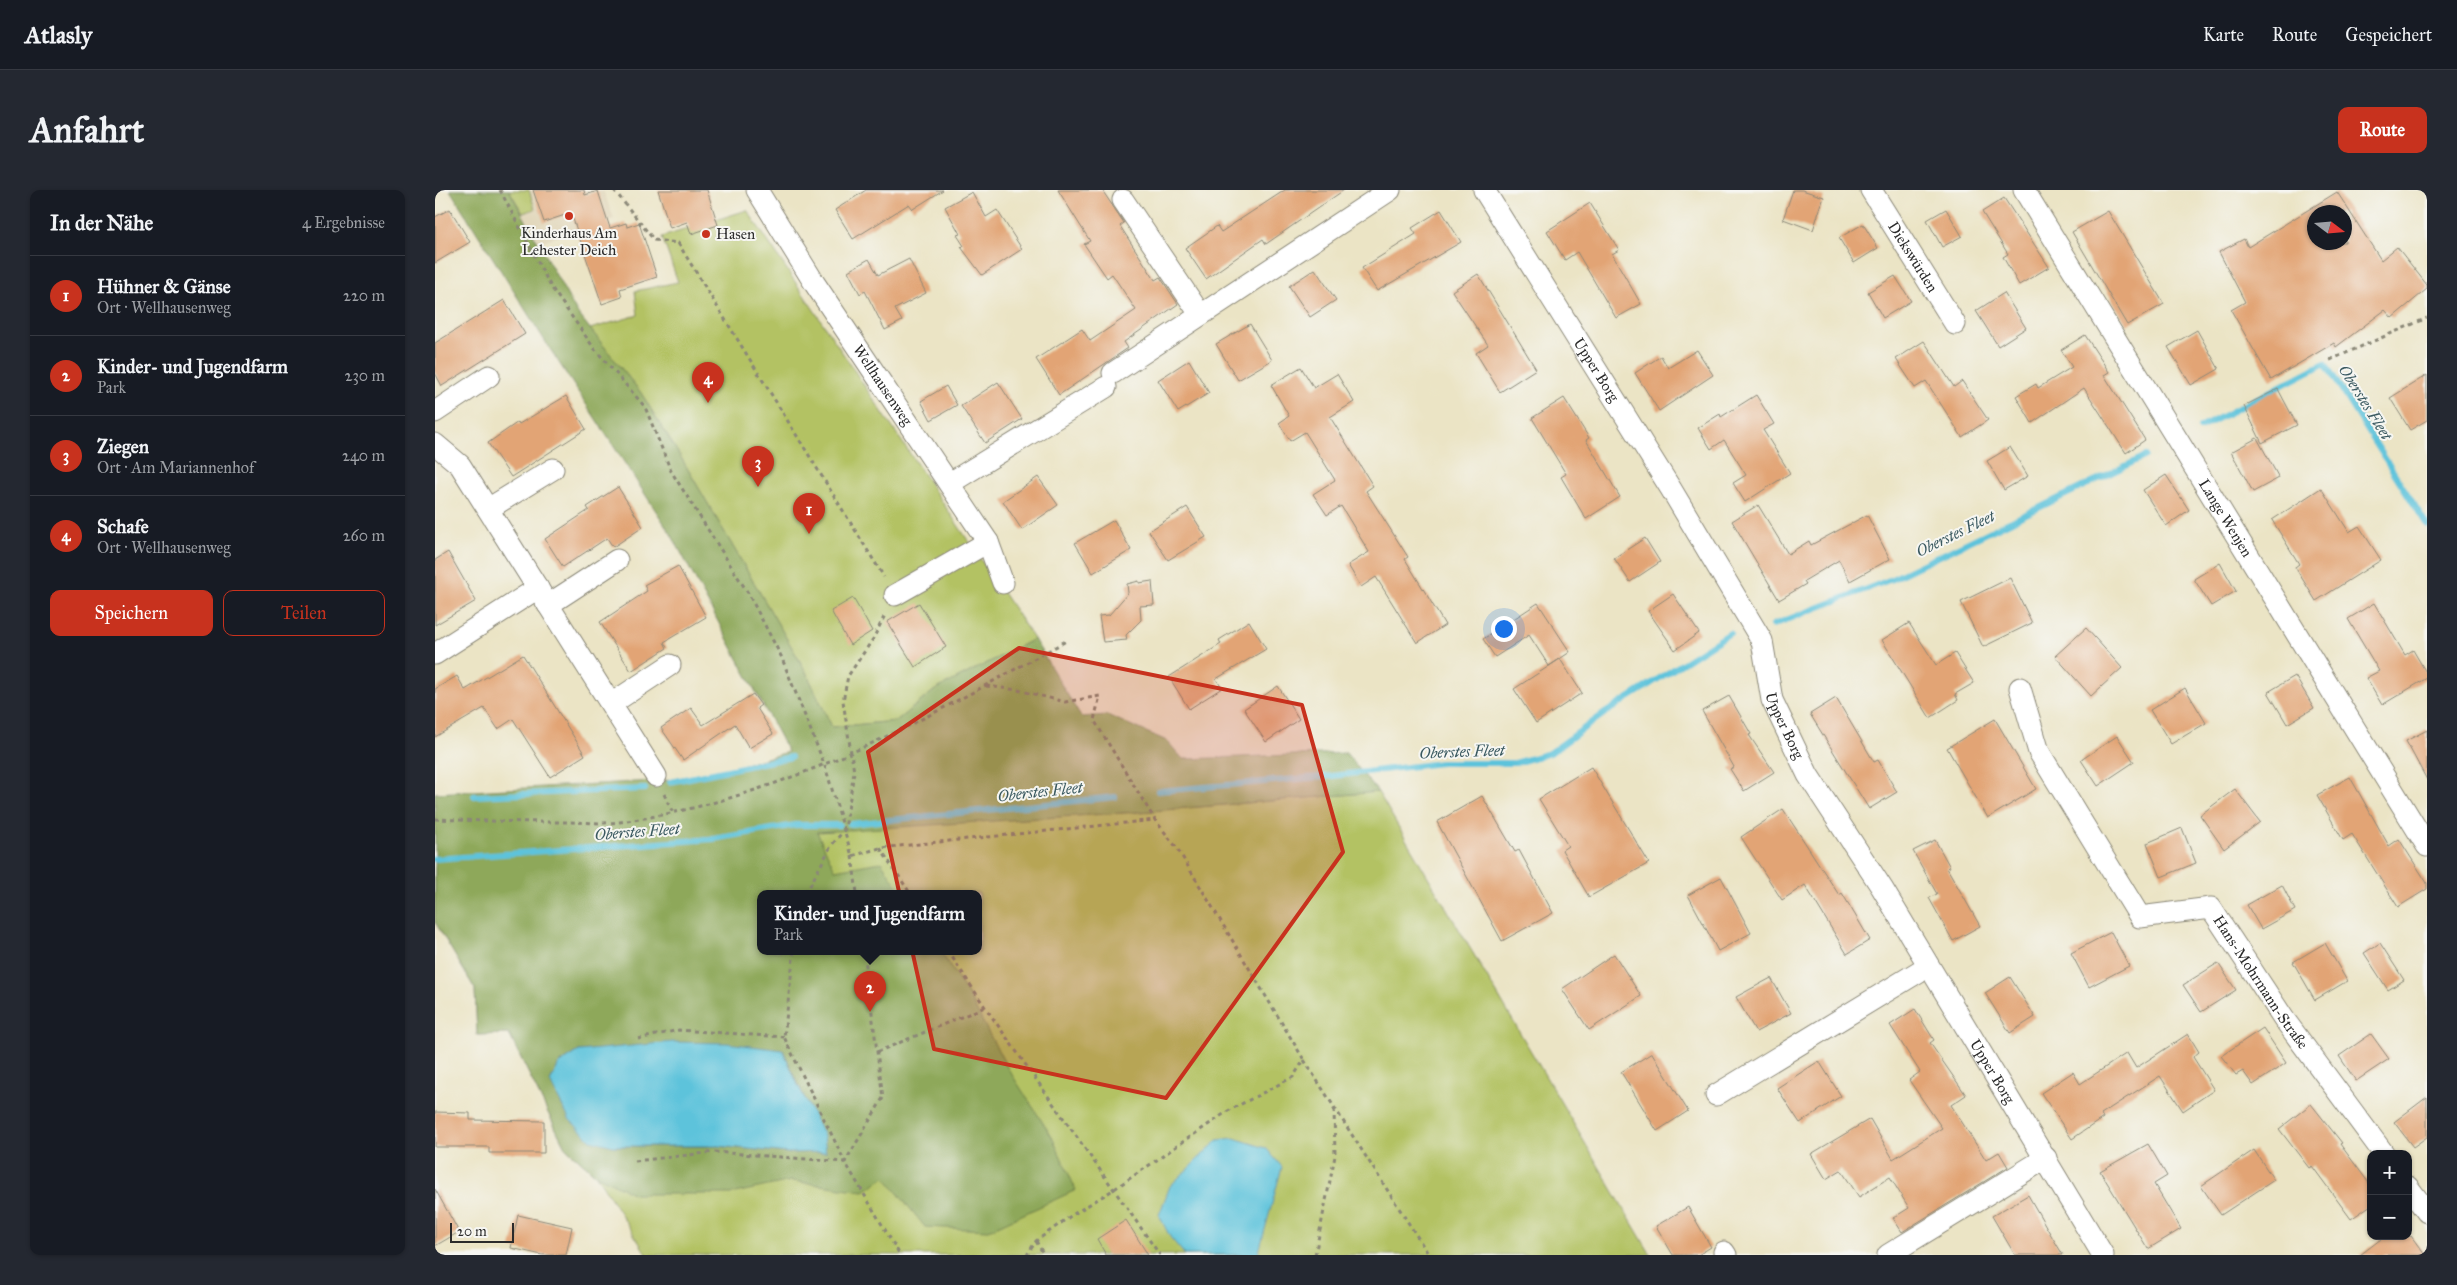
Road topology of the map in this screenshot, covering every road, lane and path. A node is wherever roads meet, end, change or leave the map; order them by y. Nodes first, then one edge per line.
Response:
1 (500, 190) edge
2 (614, 190) edge
3 (757, 190) edge
4 (1390, 190) edge
5 (1483, 190) edge
6 (1871, 190) edge
7 (2024, 190) edge
8 (1123, 200) dead end
9 (1200, 314) junction
10 (2427, 318) edge
11 (1955, 324) dead end
12 (2330, 360) dead end
13 (489, 376) dead end
14 (435, 412) edge
15 (435, 444) edge
16 (553, 469) dead end
17 (950, 483) junction
18 (488, 509) junction
19 (987, 542) junction
20 (617, 560) dead end
21 (1003, 583) dead end
22 (895, 595) junction
23 (543, 597) junction
24 (1066, 641) dead end
25 (435, 654) edge
26 (669, 665) dead end
27 (986, 686) junction
28 (2020, 688) dead end
29 (611, 704) junction
30 (851, 754) junction
31 (825, 766) junction
32 (656, 776) dead end
33 (435, 819) edge
34 (1155, 820) junction
35 (845, 829) junction
36 (2427, 846) edge
37 (880, 848) junction
38 (853, 856) junction
39 (808, 890) edge
40 (857, 890) edge
41 (908, 890) edge
42 (794, 955) edge
43 (865, 955) edge
44 (951, 955) edge
45 (1928, 966) junction
46 (985, 1007) junction
47 (784, 1037) junction
48 (638, 1039) dead end
49 (877, 1052) junction
50 (1304, 1060) junction
51 (1716, 1096) dead end
52 (1334, 1108) junction
53 (2381, 1150) edge
54 (2046, 1158) junction
55 (635, 1161) dead end
56 (845, 1162) junction
57 (1113, 1190) junction
58 (2412, 1192) edge
59 (2427, 1212) edge
60 (1036, 1240) junction
61 (900, 1255) edge
62 (1027, 1255) edge
63 (1044, 1255) edge
64 (1160, 1255) edge
65 (1315, 1255) edge
66 (1429, 1255) edge
67 (1888, 1255) edge
68 (2103, 1255) edge

1 - 31 path
2 - 22 path
3 - 17 street, Wellhausenweg
4 - 9 street
5 - 45 street, Upper Borg
6 - 11 street, Diekswürden
7 - 36 street, Lange Wenjen
8 - 9 street
9 - 17 street
10 - 12 path
13 - 14 street
15 - 18 street
16 - 18 street
17 - 19 street, Wellhausenweg
18 - 23 street
19 - 21 street, Wellhausenweg
19 - 22 street
20 - 23 street
22 - 30 path
23 - 25 street
23 - 29 street
24 - 27 path
26 - 29 street
27 - 30 path
27 - 34 path
28 - 53 street, Hans-Mohrmann-Straße
29 - 32 street
30 - 31 path
30 - 35 path
31 - 33 path
31 - 35 path
34 - 37 path
34 - 50 path
35 - 38 path
35 - 39 path
37 - 38 path
37 - 41 path
38 - 40 path
42 - 47 path
43 - 49 path
44 - 46 path
45 - 51 street
45 - 54 street, Upper Borg
46 - 49 path
46 - 57 path
47 - 48 path
47 - 56 path
49 - 56 path
50 - 52 path
50 - 57 path
52 - 65 path
52 - 66 path
54 - 67 street
54 - 68 street, Upper Borg
55 - 56 path
56 - 61 path
57 - 60 path
57 - 64 path
58 - 59 street
60 - 62 path
60 - 63 path

